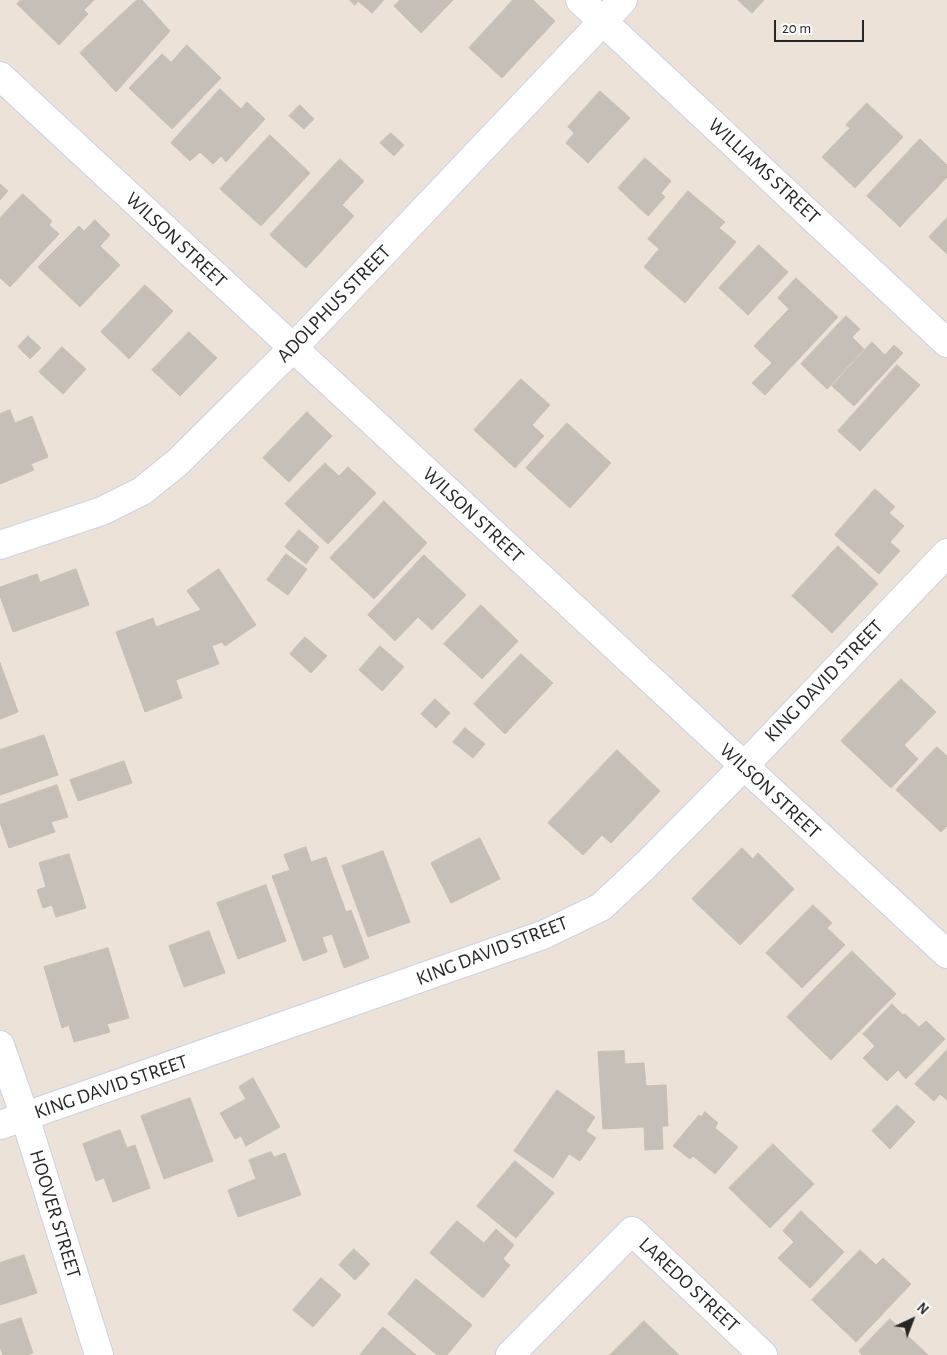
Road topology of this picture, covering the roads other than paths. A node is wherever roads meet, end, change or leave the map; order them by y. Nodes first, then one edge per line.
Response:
1 (580, 0) edge
2 (623, 0) edge
3 (604, 21) junction
4 (0, 76) edge
5 (947, 342) edge
6 (293, 348) junction
7 (0, 545) edge
8 (947, 553) edge
9 (744, 766) junction
10 (947, 954) edge
11 (0, 1045) edge
12 (12, 1121) edge
13 (99, 1355) edge
14 (510, 1355) edge
15 (763, 1355) edge

1 - 3 street, WILLIAMS STREET
2 - 3 street, ADOLPHUS STREET
3 - 5 street, WILLIAMS STREET
3 - 6 street, ADOLPHUS STREET
4 - 6 street, WILSON STREET
6 - 7 street, ADOLPHUS STREET
6 - 9 street, WILSON STREET
8 - 9 street, KING DAVID STREET
9 - 10 street, WILSON STREET
9 - 12 street, KING DAVID STREET
11 - 12 street, HOOVER STREET
12 - 13 street, HOOVER STREET
14 - 15 street, LAREDO STREET

